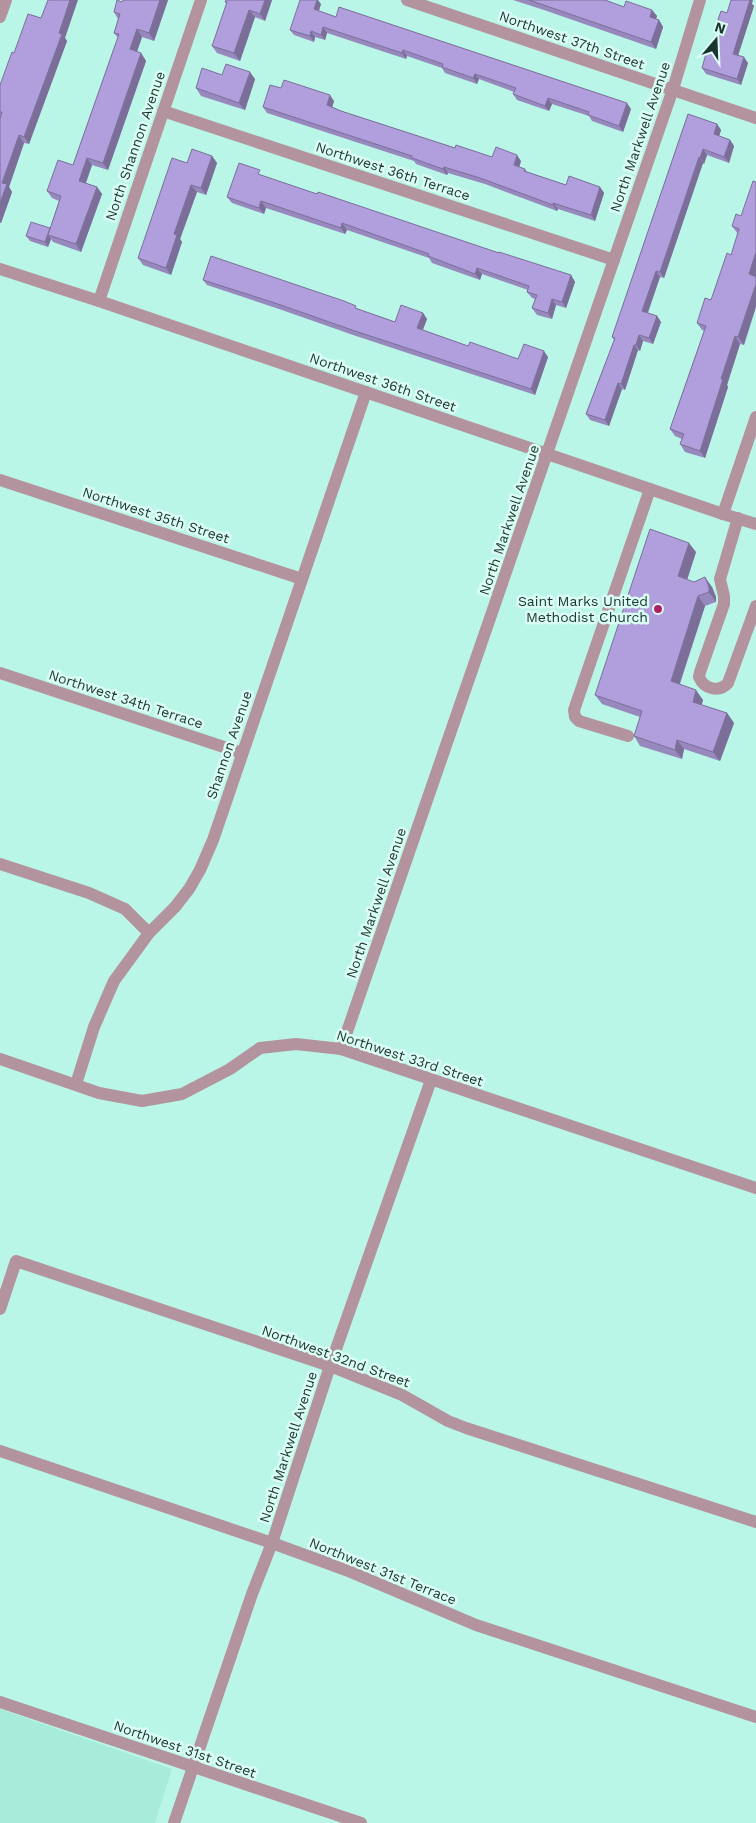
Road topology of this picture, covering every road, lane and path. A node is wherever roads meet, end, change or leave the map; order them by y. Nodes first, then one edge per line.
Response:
1 (6, 0) edge
2 (201, 0) edge
3 (407, 0) edge
4 (700, 0) edge
5 (0, 17) edge
6 (673, 89) junction
7 (163, 111) junction
8 (756, 118) edge
9 (614, 260) junction
10 (0, 269) edge
11 (99, 301) junction
12 (366, 392) junction
13 (756, 417) edge
14 (548, 454) junction
15 (0, 480) edge
16 (650, 489) junction
17 (722, 514) junction
18 (738, 518) junction
19 (756, 524) edge
20 (302, 579) junction
21 (756, 606) edge
22 (0, 673) edge
23 (628, 736) dead end
24 (242, 753) junction
25 (0, 864) edge
26 (149, 933) junction
27 (341, 1049) junction
28 (0, 1059) edge
29 (431, 1080) junction
30 (76, 1084) junction
31 (756, 1188) edge
32 (0, 1309) edge
33 (330, 1366) junction
34 (0, 1451) edge
35 (756, 1522) edge
36 (272, 1543) junction
37 (0, 1702) edge
38 (756, 1717) edge
39 (193, 1767) junction
40 (174, 1823) edge
41 (361, 1823) edge

1 - 5 street
2 - 7 street, North Shannon Avenue
3 - 6 street, Northwest 37th Street
4 - 6 street, North Markwell Avenue
6 - 8 street, Northwest 37th Street
6 - 9 street, North Markwell Avenue
7 - 9 street, Northwest 36th Terrace
7 - 11 street, North Shannon Avenue
9 - 14 street, North Markwell Avenue
10 - 11 street, Northwest 36th Street
11 - 12 street, Northwest 36th Street
12 - 14 street, Northwest 36th Street
12 - 20 street, Shannon Avenue
13 - 17 street
14 - 16 street, Northwest 36th Street
14 - 27 street, North Markwell Avenue
15 - 20 street, Northwest 35th Street
16 - 17 street, Northwest 36th Street
16 - 23 street
17 - 18 street, Northwest 36th Street
18 - 19 street, Northwest 36th Street
18 - 21 street
20 - 24 street, Shannon Avenue
22 - 24 street, Northwest 34th Terrace
24 - 26 street, Shannon Avenue
25 - 26 street
26 - 30 street, Shannon Avenue
27 - 29 street, Northwest 33rd Street
27 - 30 street, Northwest 33rd Street
28 - 30 street, Northwest 33rd Street
29 - 31 street, Northwest 33rd Street
29 - 33 street, North Markwell Avenue
32 - 33 street, Northwest 32nd Street
33 - 35 street, Northwest 32nd Street
33 - 36 street, North Markwell Avenue
34 - 36 street, Northwest 31st Terrace
36 - 38 street, Northwest 31st Terrace
36 - 39 street, North Markwell Avenue
37 - 39 street, Northwest 31st Street
39 - 40 street, North Markwell Avenue
39 - 41 street, Northwest 31st Street

